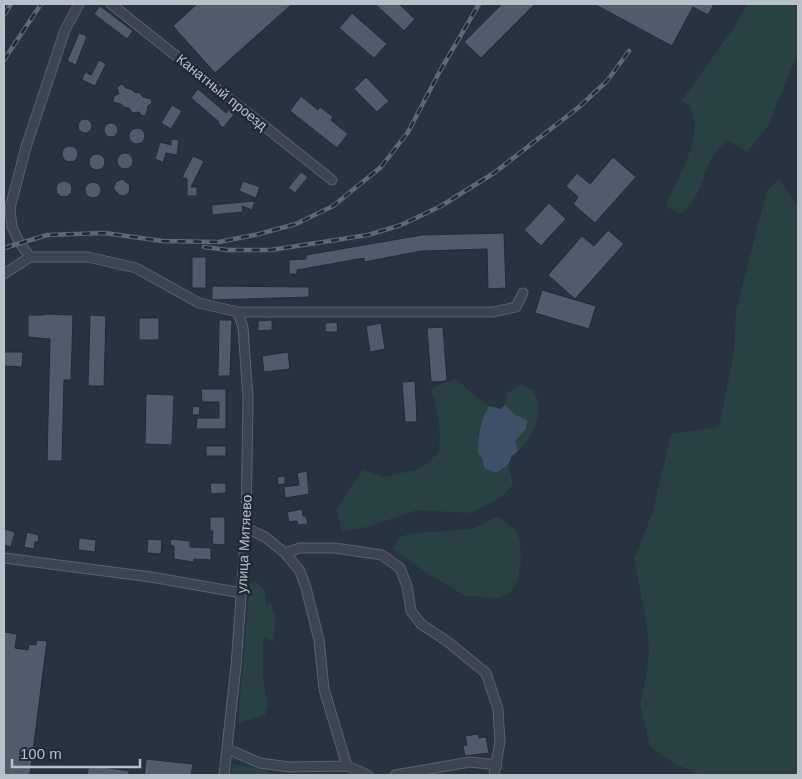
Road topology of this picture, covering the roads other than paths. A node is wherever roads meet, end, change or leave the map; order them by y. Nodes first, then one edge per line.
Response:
1 (79, 4) edge
2 (111, 4) edge
3 (332, 180) dead end
4 (30, 257) junction
5 (4, 274) edge
6 (522, 294) dead end
7 (238, 312) junction
8 (246, 528) junction
9 (285, 553) junction
10 (4, 558) edge
11 (242, 593) junction
12 (227, 749) junction
13 (497, 764) junction
14 (347, 766) junction
15 (224, 775) edge
16 (368, 775) edge
17 (395, 775) edge
18 (494, 775) edge

1 - 4 street
2 - 3 street, Канатный проезд
4 - 5 street
4 - 7 street
6 - 7 street
7 - 8 street, улица Митяево
8 - 9 street
8 - 11 street, улица Митяево
9 - 13 street
9 - 14 street
10 - 11 street
11 - 12 street, улица Митяево
12 - 14 street
12 - 15 street, улица Митяево
13 - 17 street
13 - 18 street
14 - 16 street

